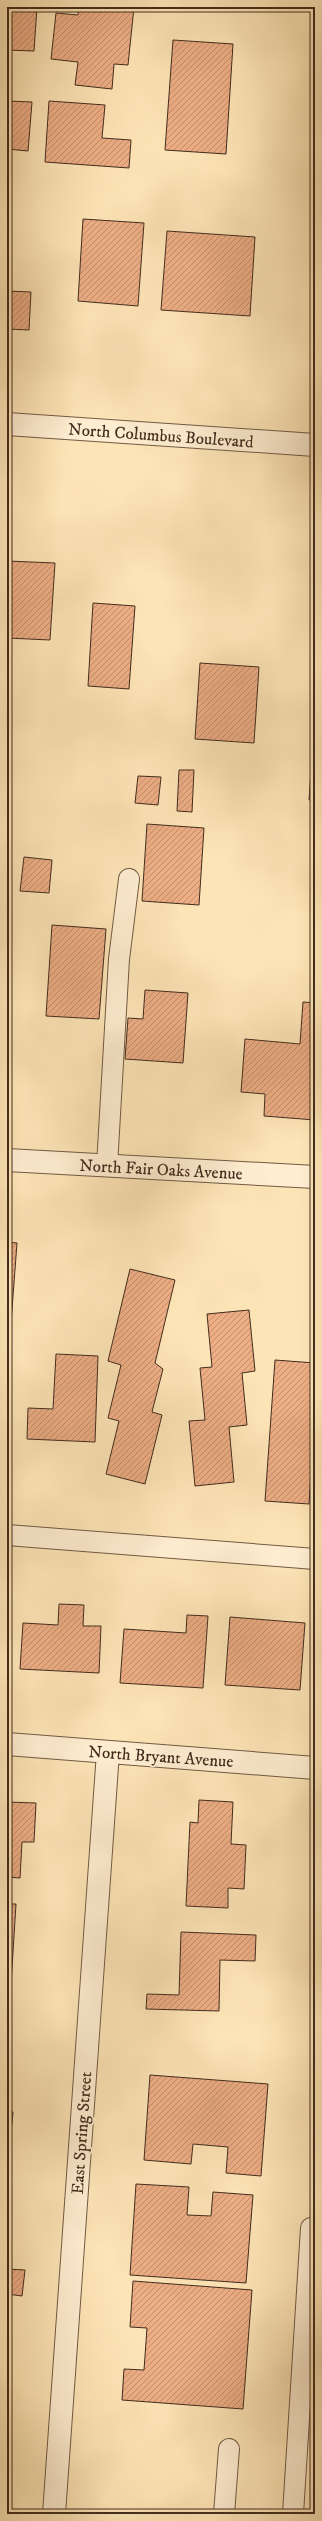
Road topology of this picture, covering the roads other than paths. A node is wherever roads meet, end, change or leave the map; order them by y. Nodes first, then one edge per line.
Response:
1 (7, 424) edge
2 (315, 445) edge
3 (129, 879) dead end
4 (7, 1160) edge
5 (107, 1166) junction
6 (315, 1177) edge
7 (7, 1535) edge
8 (315, 1559) edge
9 (7, 1744) edge
10 (108, 1752) junction
11 (315, 1768) edge
12 (315, 2228) edge
13 (229, 2449) dead end
14 (54, 2514) edge
15 (224, 2514) edge
16 (293, 2514) edge

1 - 2 street, North Columbus Boulevard
3 - 5 lane
4 - 5 street, North Fair Oaks Avenue
5 - 6 street, North Fair Oaks Avenue
7 - 8 lane
9 - 10 street, North Bryant Avenue
10 - 11 street, North Bryant Avenue
10 - 14 street, East Spring Street
12 - 16 lane
13 - 15 lane

